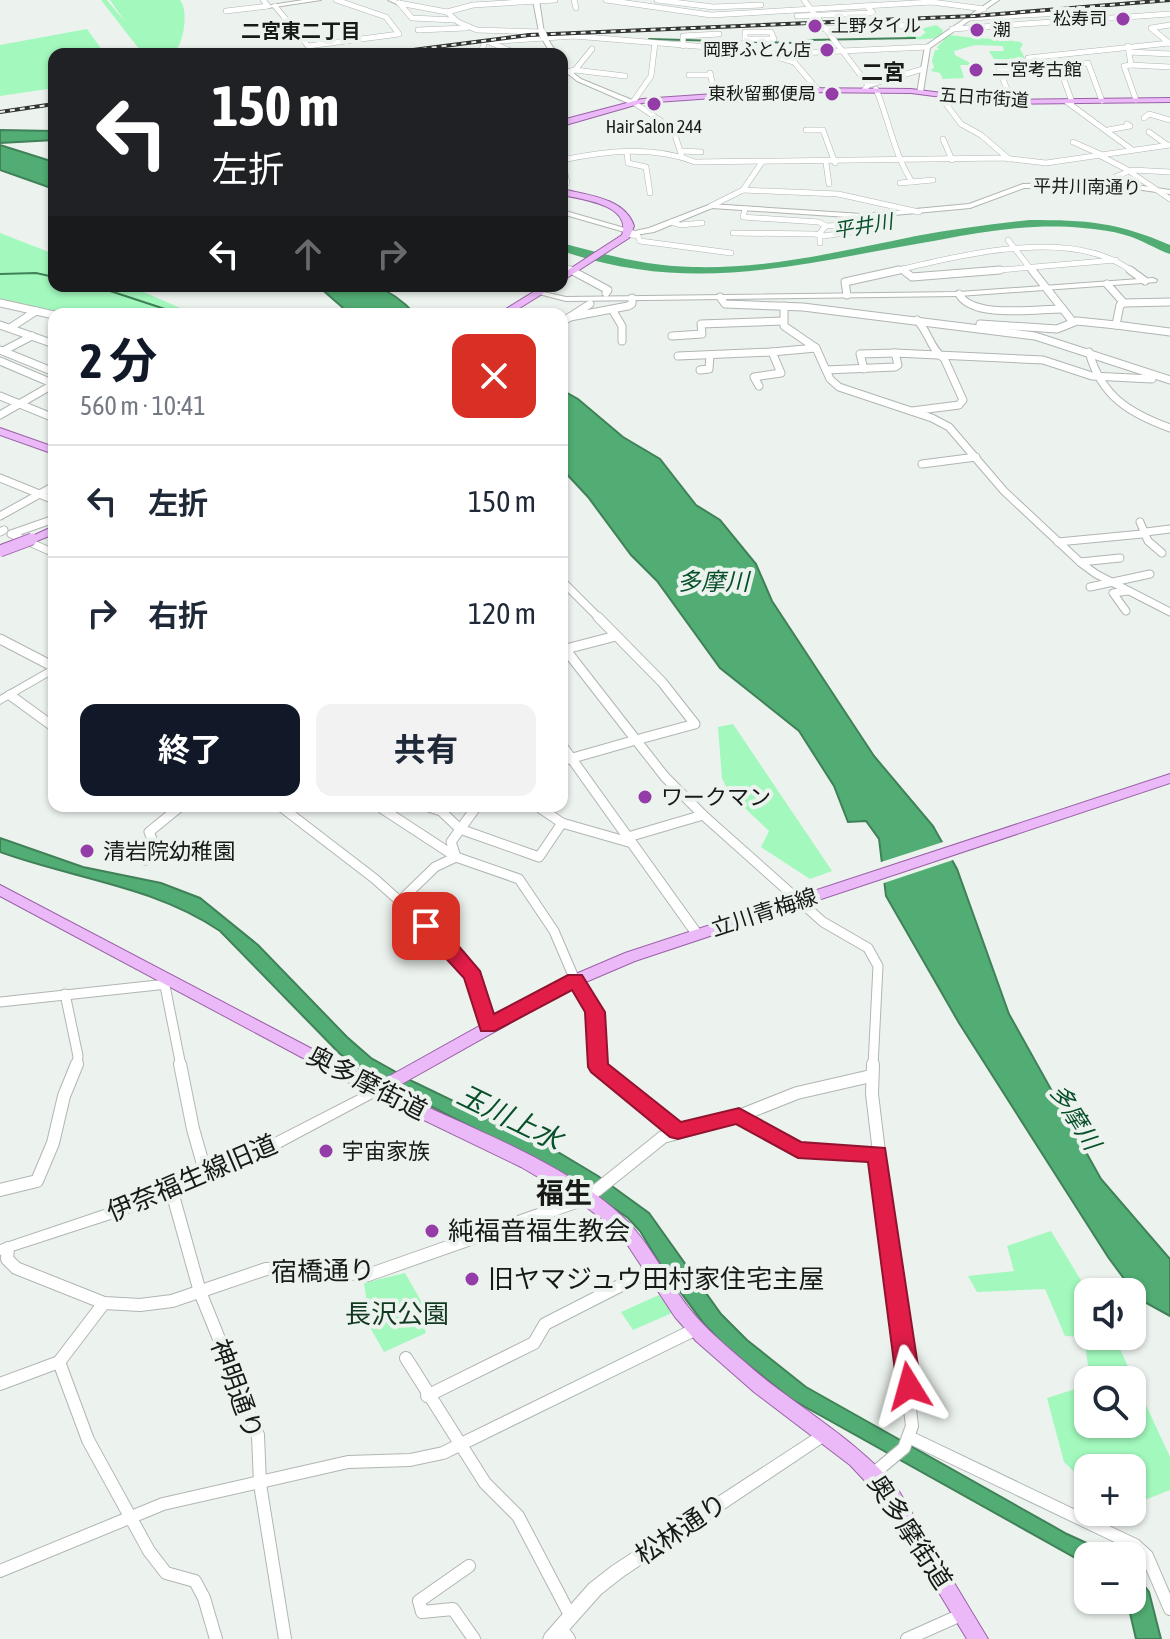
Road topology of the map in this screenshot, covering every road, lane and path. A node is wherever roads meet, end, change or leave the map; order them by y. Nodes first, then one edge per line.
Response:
1 (318, 0) edge
2 (336, 0) edge
3 (391, 0) edge
4 (407, 0) edge
5 (536, 0) edge
6 (555, 0) edge
7 (574, 0) edge
8 (606, 0) edge
9 (657, 0) edge
10 (804, 0) edge
11 (996, 0) edge
12 (501, 2) edge
13 (759, 2) edge
14 (399, 3) junction
15 (269, 4) edge
16 (414, 6) junction
17 (867, 6) junction
18 (576, 8) dead end
19 (809, 9) junction
20 (984, 9) junction
21 (226, 11) dead end
22 (447, 12) junction
23 (765, 12) junction
24 (721, 14) junction
25 (1165, 14) edge
26 (814, 15) junction
27 (1103, 16) junction
28 (970, 18) junction
29 (454, 20) junction
30 (911, 25) dead end
31 (1170, 25) edge
32 (470, 28) junction
33 (824, 29) junction
34 (952, 29) junction
35 (418, 30) dead end
36 (719, 34) dead end
37 (543, 35) junction
38 (1170, 35) edge
39 (1160, 36) junction
40 (745, 39) junction
41 (489, 42) junction
42 (655, 43) junction
43 (1169, 43) edge
44 (683, 46) junction
45 (927, 47) junction
46 (481, 48) edge
47 (504, 48) edge
48 (551, 48) edge
49 (592, 49) dead end
50 (1129, 49) junction
51 (745, 50) junction
52 (842, 51) junction
53 (1170, 54) edge
54 (771, 55) junction
55 (1028, 58) dead end
56 (1131, 65) junction
57 (1059, 66) junction
58 (1170, 67) edge
59 (923, 69) junction
60 (568, 74) edge
61 (689, 75) dead end
62 (625, 76) dead end
63 (870, 88) junction
64 (818, 90) junction
65 (919, 92) junction
66 (715, 95) junction
67 (940, 96) junction
68 (1136, 100) junction
69 (1102, 101) junction
70 (1169, 101) edge
71 (633, 102) junction
72 (1012, 102) junction
73 (1070, 102) junction
74 (1144, 118) dead end
75 (568, 121) edge
76 (1170, 122) edge
77 (1127, 124) dead end
78 (806, 130) dead end
79 (1108, 130) junction
80 (1149, 132) dead end
81 (943, 139) dead end
82 (1073, 142) dead end
83 (1169, 146) edge
84 (1131, 149) junction
85 (627, 151) junction
86 (701, 152) dead end
87 (682, 154) junction
88 (1099, 154) junction
89 (568, 158) edge
90 (1009, 159) junction
91 (952, 160) junction
92 (899, 161) junction
93 (762, 162) junction
94 (792, 163) junction
95 (826, 163) junction
96 (835, 163) junction
97 (1129, 171) junction
98 (1170, 172) edge
99 (794, 174) dead end
100 (933, 180) dead end
101 (912, 182) junction
102 (900, 183) dead end
103 (1101, 183) junction
104 (829, 184) dead end
105 (1157, 189) junction
106 (568, 190) edge
107 (743, 190) junction
108 (1170, 192) edge
109 (650, 193) dead end
110 (1170, 199) edge
111 (711, 206) junction
112 (745, 209) junction
113 (919, 212) junction
114 (568, 214) edge
115 (862, 216) junction
116 (671, 222) junction
117 (851, 222) junction
118 (702, 223) dead end
119 (826, 226) junction
120 (884, 227) dead end
121 (865, 230) junction
122 (628, 233) junction
123 (733, 233) dead end
124 (820, 239) junction
125 (1008, 240) dead end
126 (724, 243) dead end
127 (1016, 250) junction
128 (1119, 259) junction
129 (568, 267) edge
130 (1030, 267) junction
131 (576, 269) junction
132 (903, 270) junction
133 (568, 274) edge
134 (1149, 280) joint
135 (1107, 284) junction
136 (1049, 289) junction
137 (607, 291) dead end
138 (539, 293) joint
139 (959, 294) junction
140 (847, 295) junction
141 (720, 297) junction
142 (632, 298) junction
143 (1170, 302) edge
144 (0, 303) edge
145 (1124, 303) junction
146 (590, 304) dead end
147 (784, 306) junction
148 (514, 308) edge
149 (994, 309) junction
150 (1062, 309) junction
151 (36, 311) junction
152 (613, 311) junction
153 (48, 314) edge
154 (570, 317) joint
155 (917, 320) junction
156 (783, 321) junction
157 (1073, 322) junction
158 (996, 324) junction
159 (0, 325) edge
160 (1116, 325) junction
161 (1011, 326) junction
162 (10, 328) junction
163 (1170, 332) edge
164 (32, 336) junction
165 (672, 336) dead end
166 (622, 341) dead end
167 (48, 342) edge
168 (1066, 344) junction
169 (816, 348) junction
170 (1, 350) edge
171 (772, 352) junction
172 (1089, 352) junction
173 (895, 353) junction
174 (710, 355) junction
175 (678, 356) dead end
176 (944, 358) junction
177 (0, 361) edge
178 (864, 369) junction
179 (48, 370) edge
180 (700, 370) dead end
181 (826, 370) junction
182 (1095, 377) junction
183 (1159, 377) junction
184 (1170, 380) edge
185 (48, 381) edge
186 (759, 386) dead end
187 (48, 387) edge
188 (0, 396) edge
189 (19, 404) junction
190 (912, 412) junction
191 (0, 415) edge
192 (48, 416) edge
193 (1170, 428) edge
194 (0, 431) edge
195 (48, 449) edge
196 (976, 457) junction
197 (922, 464) dead end
198 (0, 478) edge
199 (48, 488) edge
200 (37, 493) junction
201 (48, 498) edge
202 (0, 516) edge
203 (48, 520) edge
204 (1140, 522) dead end
205 (1170, 529) edge
206 (4, 531) edge
207 (1144, 533) junction
208 (48, 535) edge
209 (48, 542) edge
210 (1058, 542) junction
211 (37, 543) junction
212 (48, 549) edge
213 (0, 551) edge
214 (1162, 553) dead end
215 (1120, 558) dead end
216 (1080, 562) junction
217 (1150, 574) dead end
218 (1113, 583) junction
219 (568, 587) edge
220 (1090, 587) dead end
221 (1128, 591) junction
222 (1126, 611) dead end
223 (1170, 612) edge
224 (616, 636) junction
225 (0, 639) edge
226 (568, 647) edge
227 (568, 654) edge
228 (48, 664) edge
229 (48, 671) edge
230 (5, 698) edge
231 (48, 723) edge
232 (636, 740) junction
233 (568, 760) edge
234 (568, 761) edge
235 (1169, 778) edge
236 (174, 812) edge
237 (288, 812) edge
238 (387, 812) edge
239 (442, 812) edge
240 (473, 812) edge
241 (546, 812) edge
242 (703, 815) junction
243 (562, 823) junction
244 (460, 829) junction
245 (630, 840) junction
246 (456, 857) junction
247 (145, 860) dead end
248 (0, 890) edge
249 (798, 901) junction
250 (399, 902) junction
251 (697, 934) junction
252 (575, 980) junction
253 (169, 983) junction
254 (65, 994) junction
255 (0, 1002) edge
256 (488, 1026) junction
257 (871, 1076) junction
258 (380, 1089) junction
259 (739, 1116) junction
260 (678, 1131) junction
261 (877, 1154) junction
262 (207, 1178) junction
263 (0, 1190) edge
264 (172, 1192) junction
265 (590, 1197) junction
266 (4, 1249) edge
267 (653, 1269) junction
268 (200, 1292) junction
269 (104, 1303) junction
270 (696, 1329) junction
271 (406, 1358) dead end
272 (59, 1362) junction
273 (0, 1384) edge
274 (427, 1396) junction
275 (825, 1433) junction
276 (909, 1441) junction
277 (459, 1445) junction
278 (874, 1473) junction
279 (260, 1484) junction
280 (131, 1518) junction
281 (469, 1566) dead end
282 (0, 1571) edge
283 (1170, 1609) edge
284 (963, 1614) junction
285 (563, 1630) edge
286 (216, 1639) edge
287 (285, 1639) edge
288 (474, 1639) edge
289 (907, 1639) edge
290 (978, 1639) edge

1 - 15 street
2 - 15 street
3 - 14 street
4 - 16 street
5 - 6 street
5 - 12 street
5 - 37 main road
7 - 18 street
8 - 24 street
9 - 13 street
10 - 19 street
11 - 20 main road
12 - 22 street
13 - 23 street
14 - 16 street
14 - 29 street
15 - 21 street
16 - 22 street
17 - 19 street
17 - 20 street
17 - 26 street
19 - 23 street
19 - 26 street
20 - 28 main road
22 - 29 street
23 - 24 street
24 - 26 street
25 - 27 street
26 - 33 street
27 - 28 street
27 - 34 street
28 - 34 main road
29 - 32 street
30 - 33 street
31 - 39 street
32 - 35 street
32 - 37 street
33 - 52 street
34 - 45 main road
36 - 44 street
37 - 41 street
37 - 42 street
37 - 48 main road
38 - 39 street
39 - 43 street
40 - 40 street
40 - 51 street
41 - 46 street
41 - 47 street
42 - 44 street
42 - 71 street
43 - 50 street
44 - 51 street
45 - 52 street
45 - 59 main road
49 - 60 street
50 - 53 street
50 - 55 street
50 - 56 street
51 - 54 street
52 - 54 street
52 - 63 street
54 - 64 street
56 - 58 street
56 - 68 street
57 - 69 street
57 - 72 street
57 - 73 street
59 - 63 street
59 - 65 main road
60 - 62 street
60 - 71 main road
61 - 66 street
63 - 64 main road, 五日市街道
63 - 65 main road, 五日市街道
63 - 92 street
64 - 66 main road, 五日市街道
65 - 67 main road, 五日市街道
66 - 71 main road, 五日市街道
67 - 72 main road, 五日市街道
67 - 90 street
68 - 69 main road, 五日市街道
68 - 70 main road, 五日市街道
69 - 73 main road, 五日市街道
71 - 75 main road, 五日市街道
71 - 87 street
72 - 73 main road, 五日市街道
73 - 79 street
74 - 76 street
77 - 79 street
78 - 96 street
79 - 84 street
80 - 83 street
81 - 91 street
82 - 88 street
83 - 84 street
84 - 88 street
85 - 87 street
85 - 89 street
85 - 109 street
86 - 87 street
87 - 93 street
88 - 90 street
88 - 97 street
90 - 91 street
91 - 92 street
92 - 96 street
92 - 101 street
93 - 94 street
93 - 107 street
94 - 95 street
94 - 99 street
95 - 96 street
95 - 104 street
97 - 98 street
97 - 103 street
97 - 105 street
100 - 101 street
101 - 102 street
103 - 105 street, 平井川南通り
103 - 113 street, 平井川南通り
105 - 108 street, 平井川南通り
105 - 110 street
106 - 122 main road
107 - 111 street
107 - 113 street
111 - 112 street, 平井川南通り
111 - 116 street, 平井川南通り
112 - 115 street, 平井川南通り
112 - 119 street
113 - 115 street, 平井川南通り
114 - 122 street
115 - 117 street
116 - 118 street
116 - 122 street, 平井川南通り
117 - 119 street
117 - 121 street
119 - 124 street
120 - 121 street
121 - 124 street
122 - 126 street
122 - 131 main road
123 - 124 street
125 - 127 street
127 - 128 street
127 - 130 street
127 - 132 street
128 - 130 street
128 - 134 street
129 - 131 street
130 - 132 street
130 - 136 street
131 - 133 main road
131 - 137 street
132 - 140 street
134 - 135 street
135 - 136 street
135 - 145 street
136 - 139 street
136 - 150 street
138 - 142 street
138 - 148 main road
139 - 140 street
139 - 149 street
140 - 141 street
141 - 142 street
141 - 147 street
142 - 152 street
143 - 145 street
144 - 151 street
145 - 160 street
146 - 154 street
147 - 155 street
147 - 156 street
149 - 150 street
149 - 158 street
150 - 157 street
151 - 153 street
151 - 162 street
152 - 154 street
152 - 166 street
155 - 158 street
155 - 168 street
155 - 176 street
156 - 165 street
156 - 169 street
157 - 160 street
157 - 161 street
158 - 161 street
159 - 162 street
160 - 163 street
161 - 168 street
162 - 164 street
164 - 167 street
164 - 170 street
168 - 172 street
169 - 171 street
169 - 181 street
170 - 179 street
171 - 174 street
171 - 186 street
172 - 182 street
172 - 183 street
173 - 176 street
173 - 178 street
173 - 178 street
174 - 175 street
174 - 180 street
176 - 182 street
176 - 190 street
177 - 185 street
178 - 181 street
181 - 190 street
182 - 183 street
182 - 193 street
183 - 184 street
187 - 189 street
188 - 189 street
189 - 191 street
189 - 192 street
190 - 196 street
194 - 195 main road
196 - 197 street
196 - 210 street
198 - 200 street
199 - 200 street
200 - 201 street
200 - 202 street
203 - 206 street
204 - 207 street
205 - 207 street
206 - 211 street
207 - 210 street
207 - 214 street
208 - 211 main road
209 - 211 street
210 - 216 street
211 - 212 street
211 - 213 main road, bridge
215 - 216 street
216 - 218 street
217 - 218 street
218 - 220 street
218 - 221 street
219 - 224 street
221 - 222 street
221 - 223 street
224 - 226 street
224 - 232 street
225 - 228 street
227 - 232 street
229 - 230 main road
230 - 231 street
232 - 233 street
232 - 242 street
234 - 245 street
235 - 249 main road, 立川青梅線
236 - 247 street
237 - 250 street
238 - 246 street
239 - 244 street
240 - 244 street
241 - 243 street
242 - 245 street
242 - 249 street
243 - 244 street
243 - 245 street
244 - 246 street
245 - 251 street
246 - 250 street
246 - 252 street
248 - 253 main road, 奥多摩街道
249 - 251 main road, 立川青梅線
249 - 257 street
250 - 256 street
251 - 252 main road, 立川青梅線
252 - 256 main road, 立川青梅線
252 - 260 street
253 - 254 street
253 - 258 main road, 奥多摩街道
253 - 262 street
254 - 255 street
254 - 263 street
256 - 258 main road, 立川青梅線
257 - 259 street
257 - 261 street
258 - 262 street, 伊奈福生線旧道
258 - 265 main road, 奥多摩街道
259 - 260 street
259 - 261 street
260 - 265 street
261 - 276 street
262 - 264 street, 伊奈福生線旧道
264 - 266 street, 伊奈福生線旧道
264 - 268 street, 神明通り
265 - 267 main road, 奥多摩街道
265 - 268 street, 宿橋通り
266 - 269 street, 宿橋通り
267 - 270 main road, 奥多摩街道
267 - 274 street
268 - 269 street, 宿橋通り
268 - 279 street, 神明通り
269 - 272 street
270 - 275 main road, 奥多摩街道
270 - 277 street
271 - 274 street
272 - 273 street
272 - 280 street
274 - 277 street
275 - 278 main road, 奥多摩街道
275 - 285 street, 松林通り
276 - 278 street
276 - 283 street
277 - 279 street
277 - 285 street
278 - 284 main road, 奥多摩街道
279 - 280 street
279 - 287 street, 神明通り
280 - 282 street
280 - 286 street
281 - 288 street
284 - 289 street
284 - 290 main road, 奥多摩街道

